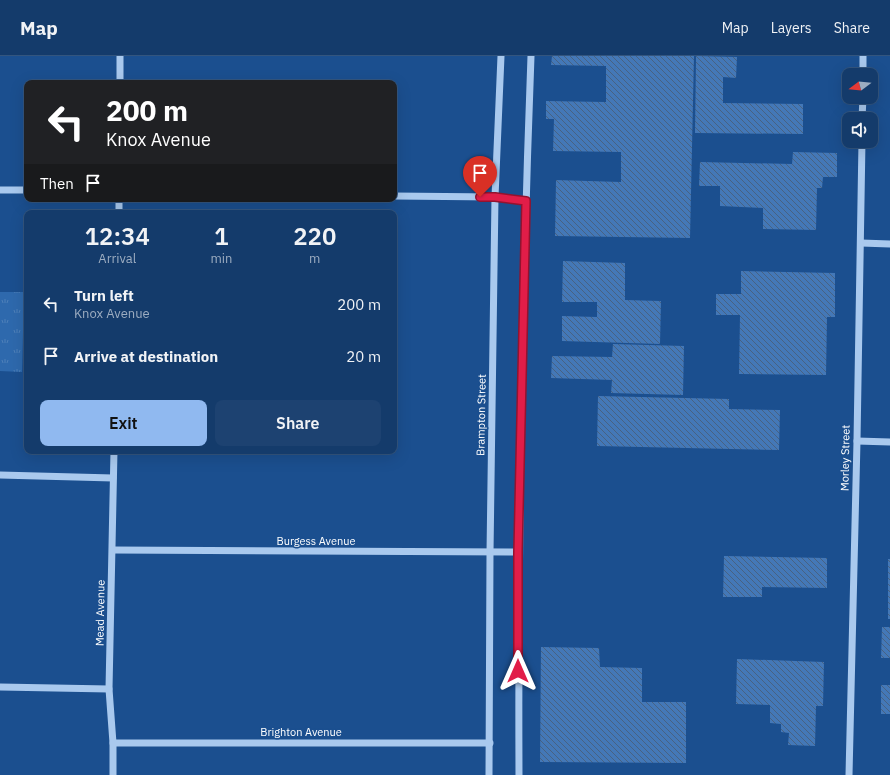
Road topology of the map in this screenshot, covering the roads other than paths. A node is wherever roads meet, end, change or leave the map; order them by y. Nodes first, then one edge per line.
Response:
1 (120, 56) edge
2 (501, 56) edge
3 (531, 56) edge
4 (863, 56) edge
5 (863, 68) edge
6 (120, 80) edge
7 (862, 148) edge
8 (0, 190) edge
9 (24, 190) edge
10 (397, 196) edge
11 (495, 197) junction
12 (526, 201) junction
13 (860, 243) junction
14 (890, 244) edge
15 (857, 441) junction
16 (890, 442) edge
17 (114, 454) edge
18 (0, 475) edge
19 (113, 478) junction
20 (113, 550) junction
21 (518, 552) junction
22 (490, 553) junction
23 (0, 687) edge
24 (110, 689) junction
25 (113, 742) junction
26 (490, 743) junction
27 (113, 775) edge
28 (489, 775) edge
29 (519, 775) edge
30 (849, 775) edge

1 - 6 street
2 - 11 street, Brampton Street
3 - 12 street
4 - 5 street
7 - 13 street, Morley Street
8 - 9 street
10 - 11 street
11 - 12 street
11 - 22 street, Brampton Street
12 - 21 street
13 - 14 street
13 - 15 street, Morley Street
15 - 16 street
15 - 30 street, Morley Street
17 - 19 street, Mead Avenue
18 - 19 street
19 - 20 street, Mead Avenue
20 - 22 street, Burgess Avenue
20 - 24 street, Mead Avenue
21 - 22 street, Burgess Avenue
21 - 29 street
22 - 26 street, Brampton Street
23 - 24 street
24 - 25 street, Mead Avenue
25 - 26 street, Brighton Avenue
25 - 27 street, Mead Avenue
26 - 28 street, Brampton Street

